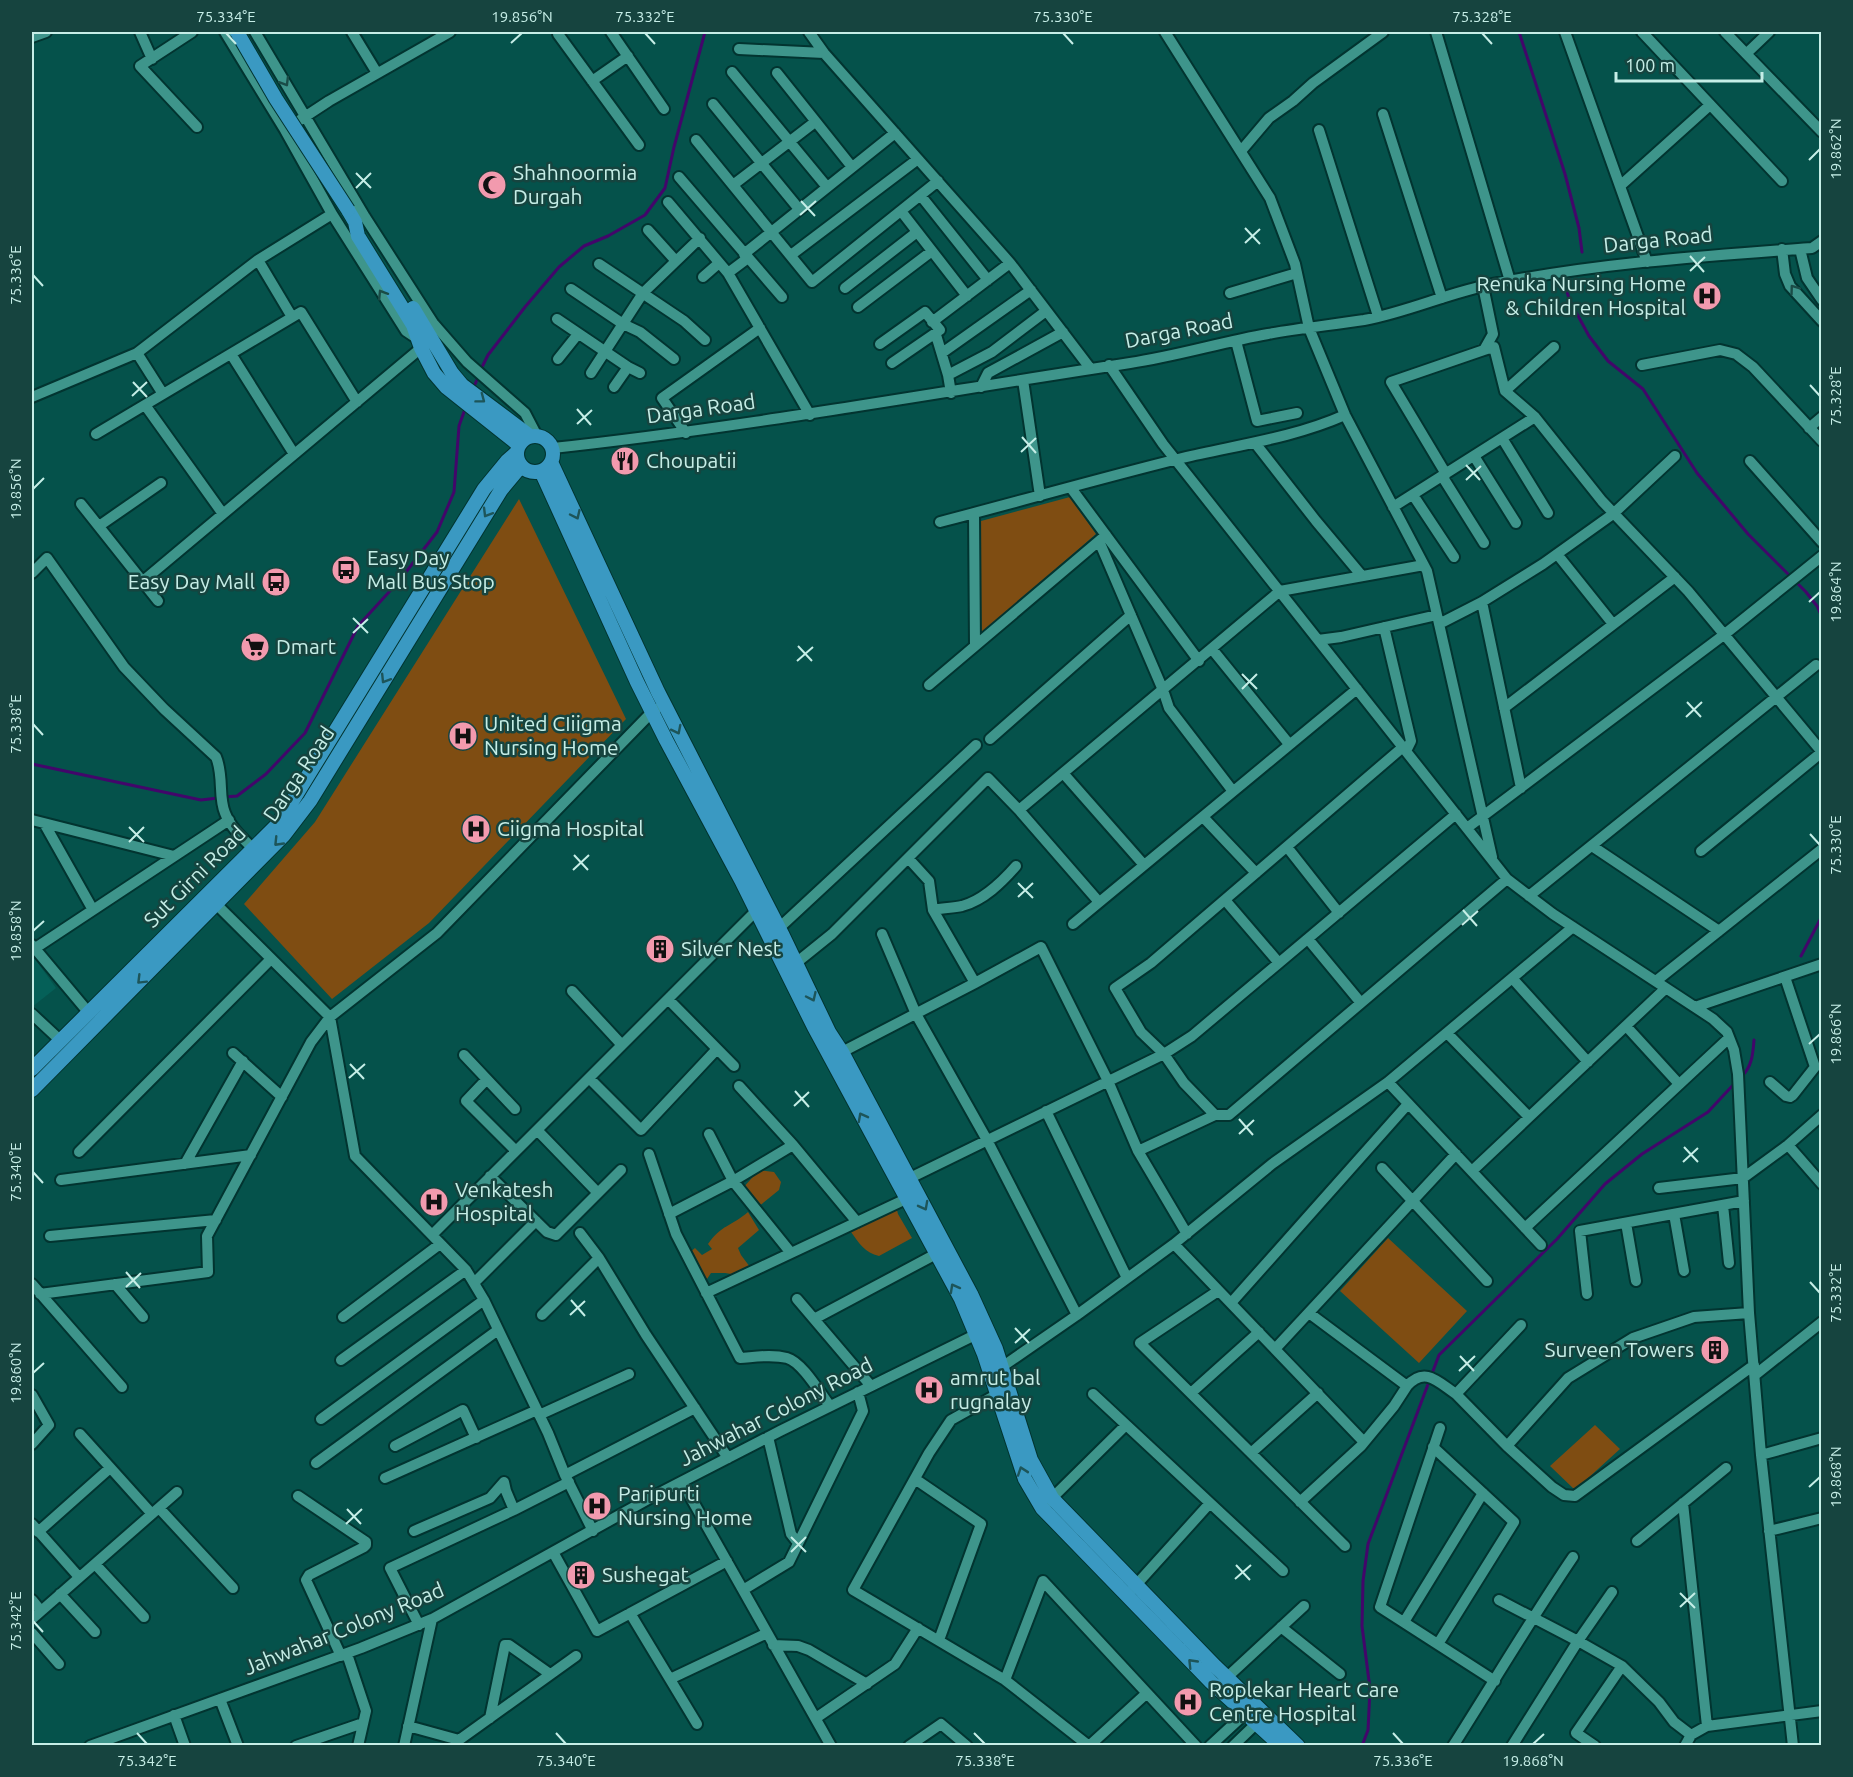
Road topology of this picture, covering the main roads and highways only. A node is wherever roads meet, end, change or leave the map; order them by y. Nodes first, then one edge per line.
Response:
1 (237, 32) edge
2 (355, 222) junction
3 (525, 447) junction
4 (548, 460) junction
5 (212, 899) junction
6 (761, 906) junction
7 (32, 1069) edge
8 (32, 1090) edge
9 (981, 1332) junction
10 (1261, 1719) junction
11 (1281, 1746) edge
12 (1298, 1746) edge

1 - 2 main road, bridge
2 -> 3 main road
2 - 3 main road
3 - 4 main road
3 - 4 main road
3 - 5 main road, Darga Road
4 -> 6 main road
4 - 6 main road
5 - 7 main road, Sut Girni Road
5 -> 8 main road, Darga Road
9 -> 6 main road
6 -> 9 main road
9 - 10 main road
10 - 11 main road
10 - 12 main road

